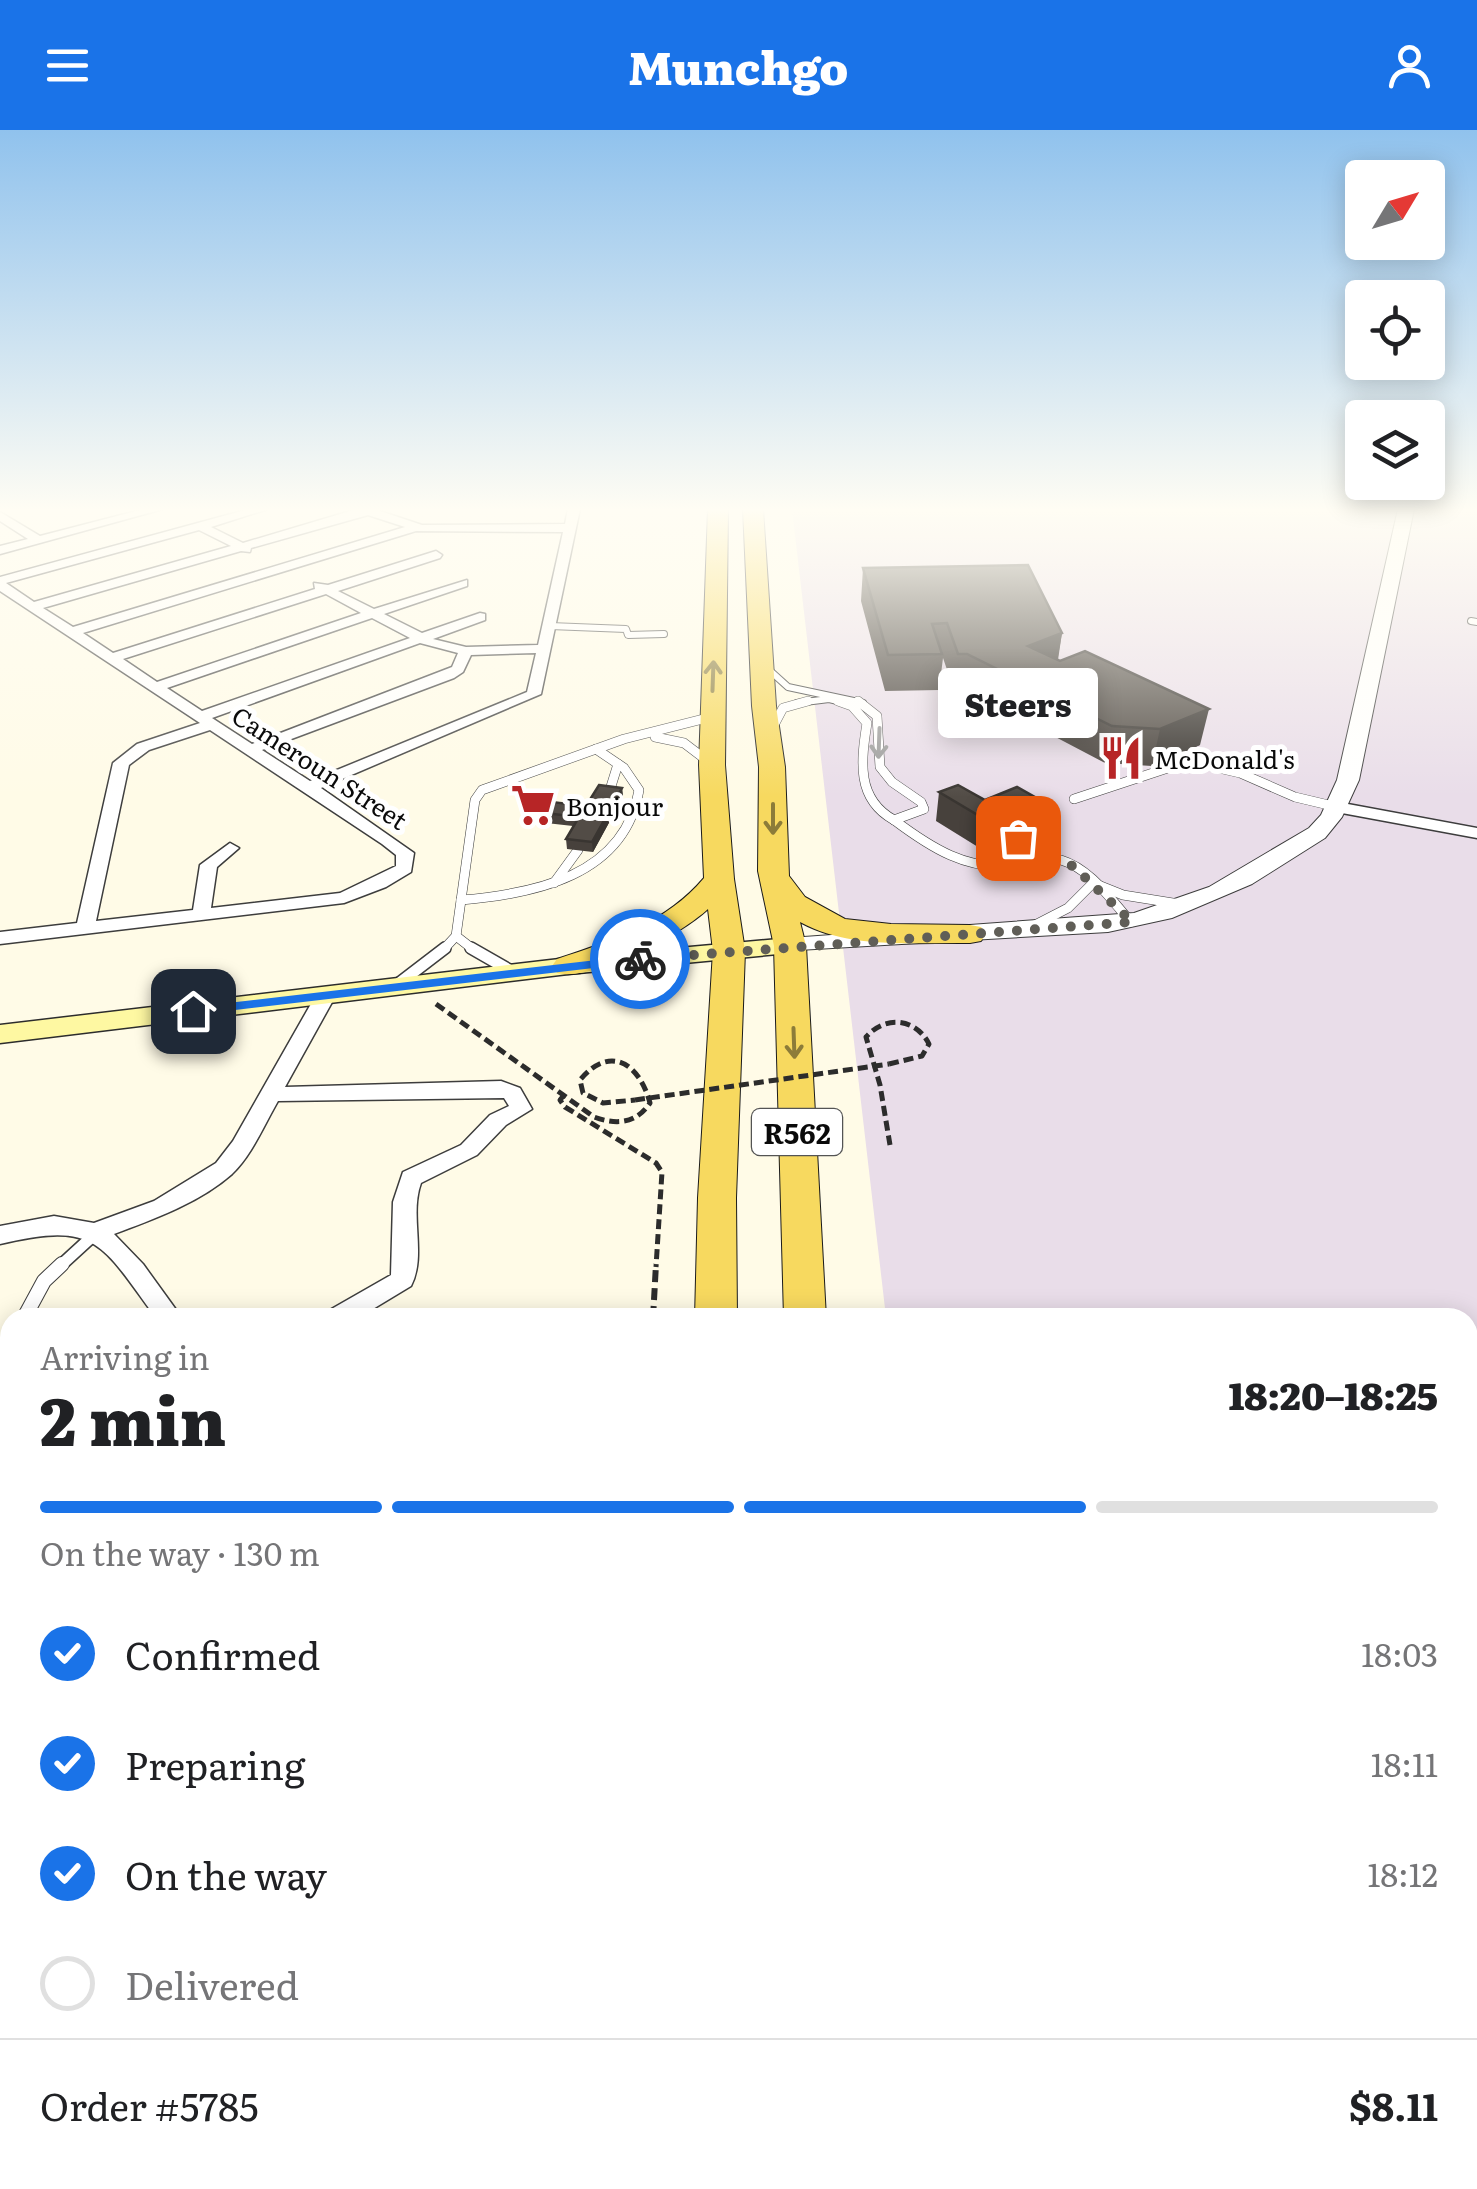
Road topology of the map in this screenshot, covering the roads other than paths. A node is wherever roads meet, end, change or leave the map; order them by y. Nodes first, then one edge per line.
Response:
1 (37, 605) edge
2 (159, 605) edge
3 (276, 605) edge
4 (356, 605) edge
5 (399, 605) edge
6 (554, 605) edge
7 (715, 605) edge
8 (758, 605) edge
9 (1385, 605) edge
10 (34, 606) joint
11 (373, 614) junction
12 (480, 617) dead end
13 (550, 626) junction
14 (72, 632) junction
15 (664, 634) dead end
16 (422, 638) junction
17 (545, 649) junction
18 (466, 651) junction
19 (760, 655) junction
20 (110, 659) junction
21 (153, 688) junction
22 (711, 716) junction
23 (204, 722) junction
24 (770, 734) junction
25 (636, 736) junction
26 (596, 749) junction
27 (249, 750) junction
28 (618, 764) junction
29 (712, 765) junction
30 (310, 787) junction
31 (608, 796) edge
32 (1074, 799) dead end
33 (924, 804) junction
34 (1336, 807) junction
35 (942, 808) edge
36 (894, 820) junction
37 (1477, 833) edge
38 (1018, 838) edge
39 (230, 848) dead end
40 (578, 850) edge
41 (1046, 858) junction
42 (773, 871) junction
43 (719, 878) junction
44 (1093, 883) junction
45 (553, 884) junction
46 (461, 900) junction
47 (1188, 904) junction
48 (201, 915) junction
49 (1132, 922) junction
50 (85, 928) junction
51 (1022, 931) junction
52 (970, 934) junction
53 (456, 936) junction
54 (0, 938) edge
55 (790, 946) junction
56 (729, 951) junction
57 (568, 966) junction
58 (517, 972) junction
59 (402, 986) junction
60 (326, 995) junction
61 (0, 1034) edge
62 (271, 1094) junction
63 (96, 1232) junction
64 (0, 1235) edge
65 (29, 1308) edge
66 (162, 1308) edge
67 (354, 1308) edge
68 (716, 1308) edge
69 (805, 1308) edge

1 - 10 street
2 - 14 street
3 - 20 street
4 - 11 street
5 - 11 street
6 - 13 street
22 -> 7 main road, R562
8 - 19 main road, R562
9 - 34 street
10 - 14 street, Cameroun Street
11 - 16 street
11 - 21 street
12 - 16 street
13 - 15 lane
13 - 17 street
14 - 20 street, Cameroun Street
16 - 18 street
16 - 23 street
17 - 18 street
17 - 30 street
18 - 27 street
19 - 24 main road, R562
19 -> 33 lane
20 - 21 street, Cameroun Street
21 - 23 street, Cameroun Street
22 - 25 lane
22 - 29 main road, R562
23 - 27 street, Cameroun Street
23 - 50 street
24 - 36 lane
24 -> 42 main road, R562
25 - 26 lane
25 - 29 lane
26 - 28 lane
26 - 46 lane
27 - 30 street, Cameroun Street
28 - 31 lane
28 - 45 lane
29 - 43 main road, R562
30 - 48 street, Cameroun Street
32 - 34 lane
33 - 35 lane
33 - 36 lane
34 - 37 street
34 - 47 street
36 - 41 lane
38 - 41 lane
39 - 48 street
40 - 45 lane
41 - 44 lane
42 - 52 main road
42 - 55 main road, R562
43 - 56 main road, R562
43 - 57 main road
44 - 47 lane
44 - 49 lane
44 - 51 lane
45 - 46 lane
46 - 53 lane
47 - 49 street
48 - 50 street, Cameroun Street
49 - 51 street
50 - 54 street, Cameroun Street
51 - 52 street
52 - 55 street
53 - 58 lane
53 - 59 lane
55 - 56 main road
55 -> 69 main road, R562
56 - 57 main road
56 - 68 main road, R562
57 - 58 main road
58 - 59 main road
59 - 60 main road
60 - 61 main road
60 - 62 street
62 - 63 street
62 - 67 street
63 - 64 street
63 - 65 lane
63 - 66 street

